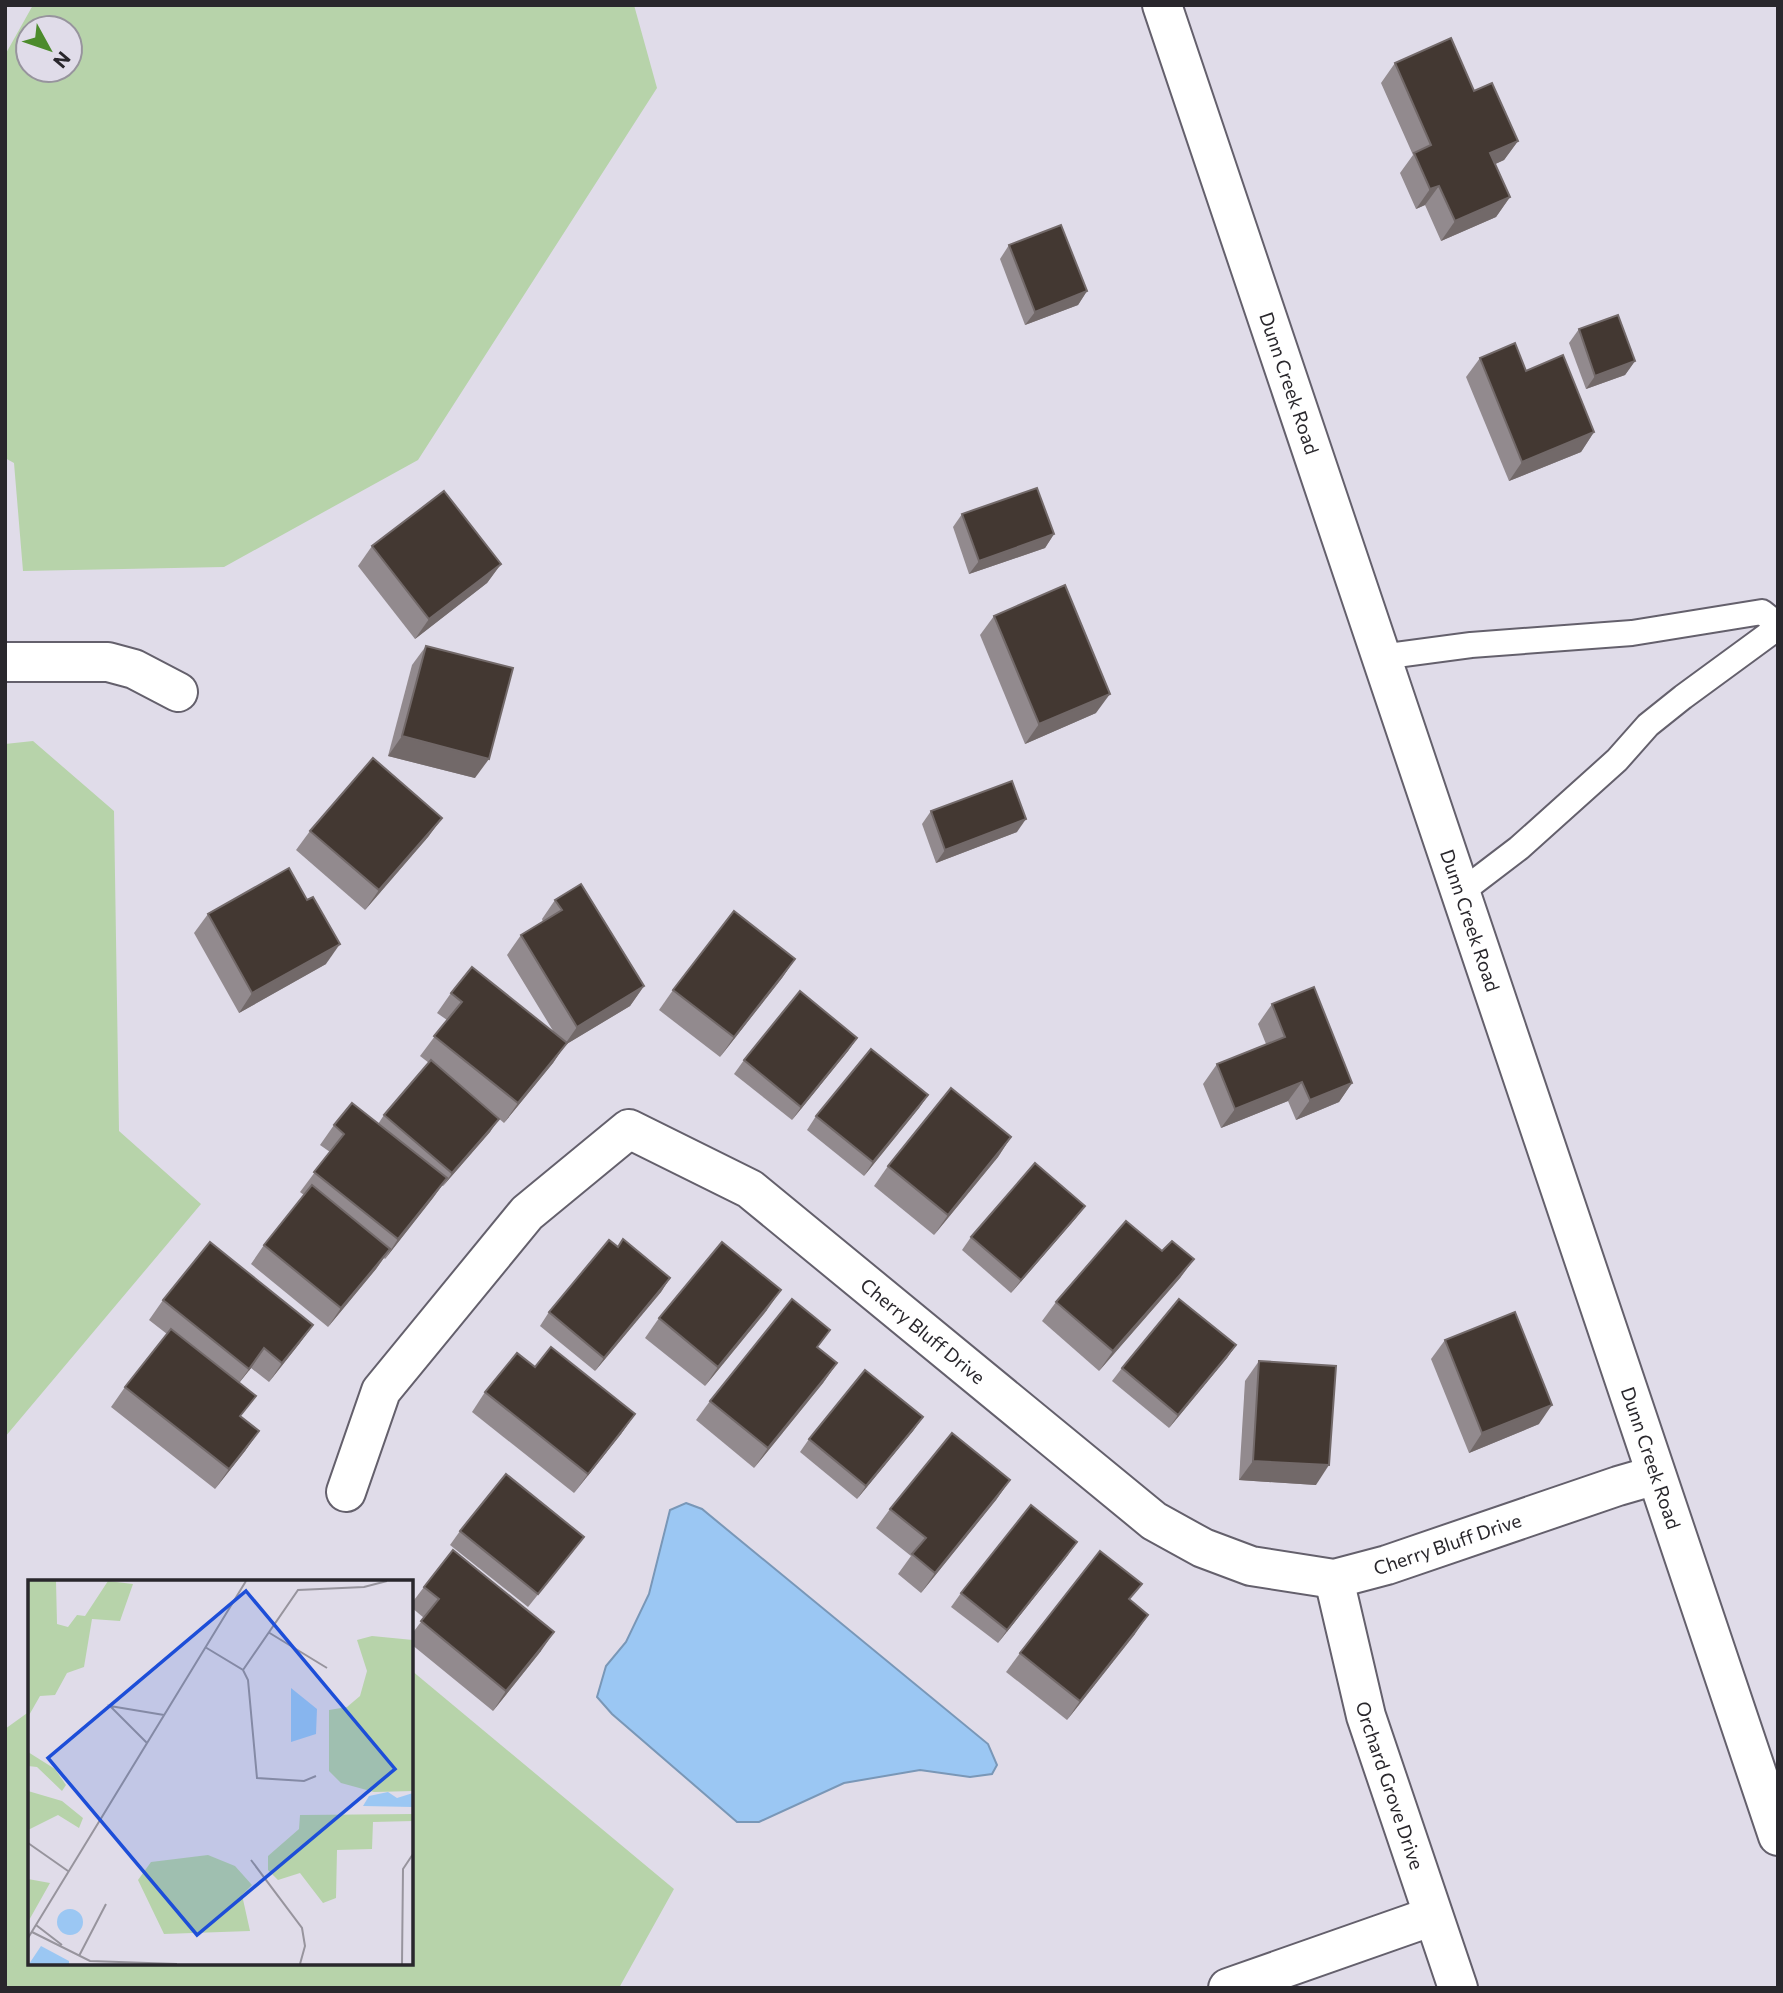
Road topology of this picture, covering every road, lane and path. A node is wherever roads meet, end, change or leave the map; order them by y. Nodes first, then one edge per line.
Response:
1 (1162, 5) edge
2 (1381, 657) junction
3 (5, 662) edge
4 (178, 692) dead end
5 (1460, 893) junction
6 (1656, 1475) junction
7 (346, 1492) dead end
8 (1334, 1579) junction
9 (1778, 1836) edge
10 (1433, 1916) junction
11 (1228, 1988) edge
12 (1458, 1988) edge

1 - 2 street, Dunn Creek Road
2 - 5 street, Dunn Creek Road
2 - 5 lane
3 - 4 street
5 - 6 street, Dunn Creek Road
6 - 8 street, Cherry Bluff Drive
6 - 9 street, Dunn Creek Road
7 - 8 street, Cherry Bluff Drive
8 - 10 street, Orchard Grove Drive
10 - 11 street
10 - 12 street, Orchard Grove Drive

